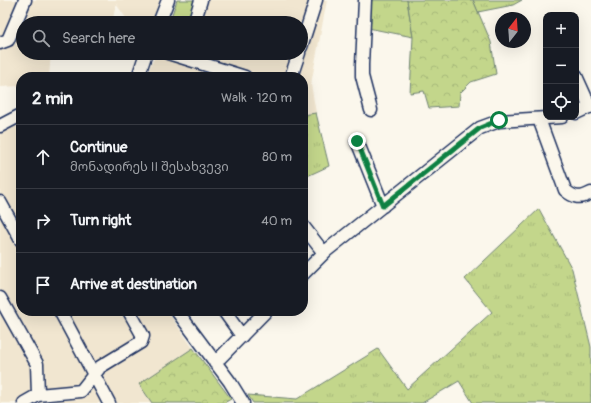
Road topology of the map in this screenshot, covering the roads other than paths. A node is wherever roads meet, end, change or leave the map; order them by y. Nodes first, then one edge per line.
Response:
1 (25, 0) edge
2 (168, 0) edge
3 (201, 0) edge
4 (316, 0) edge
5 (365, 0) edge
6 (18, 16) edge
7 (162, 16) edge
8 (196, 16) edge
9 (16, 21) edge
10 (308, 25) edge
11 (0, 43) edge
12 (144, 60) edge
13 (198, 60) edge
14 (297, 60) edge
15 (140, 72) edge
16 (231, 72) edge
17 (293, 72) edge
18 (579, 83) edge
19 (590, 107) edge
20 (371, 110) dead end
21 (579, 112) edge
22 (16, 117) edge
23 (540, 119) junction
24 (543, 119) edge
25 (0, 126) edge
26 (357, 141) dead end
27 (591, 193) edge
28 (0, 202) edge
29 (383, 206) junction
30 (16, 231) edge
31 (308, 232) edge
32 (324, 253) junction
33 (308, 269) edge
34 (0, 298) edge
35 (63, 316) edge
36 (132, 316) edge
37 (181, 316) edge
38 (228, 316) edge
39 (261, 316) edge
40 (242, 336) junction
41 (215, 363) junction
42 (95, 374) junction
43 (38, 395) junction
44 (24, 403) edge
45 (109, 403) edge
46 (243, 403) edge

1 - 6 street
2 - 7 street
3 - 8 street
4 - 10 street
5 - 20 street
9 - 11 street
12 - 15 street
13 - 16 street
14 - 17 street
18 - 19 street
19 - 21 street
22 - 25 street
23 - 24 street
23 - 27 street
23 - 29 street
26 - 29 street
28 - 30 street
29 - 32 street
31 - 32 street
32 - 33 street
34 - 43 street
35 - 42 street
36 - 42 street
37 - 41 street
38 - 40 street
39 - 40 street
40 - 41 street
41 - 46 street
42 - 43 street
42 - 45 street
43 - 44 street

